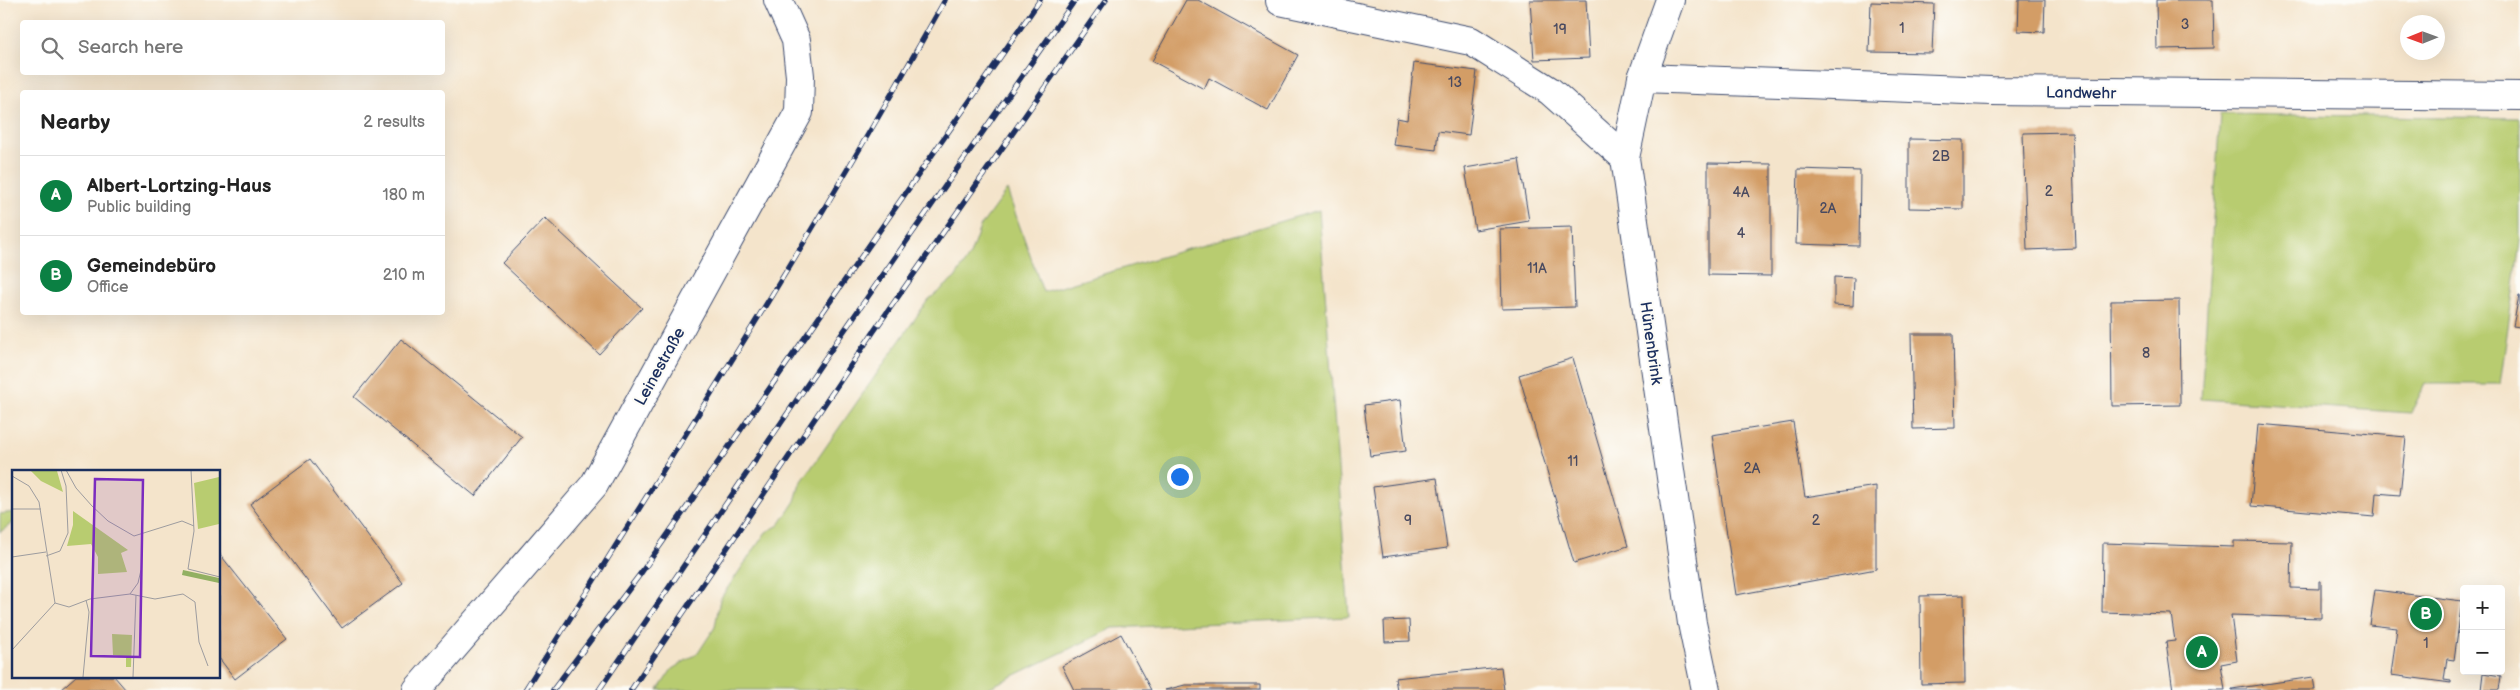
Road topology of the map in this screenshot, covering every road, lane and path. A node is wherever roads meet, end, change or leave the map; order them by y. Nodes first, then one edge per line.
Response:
1 (778, 0) edge
2 (1670, 0) edge
3 (1280, 1) dead end
4 (1642, 78) junction
5 (2520, 96) edge
6 (1625, 158) junction
7 (417, 690) edge
8 (1706, 690) edge

1 - 7 street, Leinestraße
2 - 4 street, Hünenbrink
3 - 6 street
4 - 5 street, Landwehr
4 - 6 street, Hünenbrink
6 - 8 street, Hünenbrink

